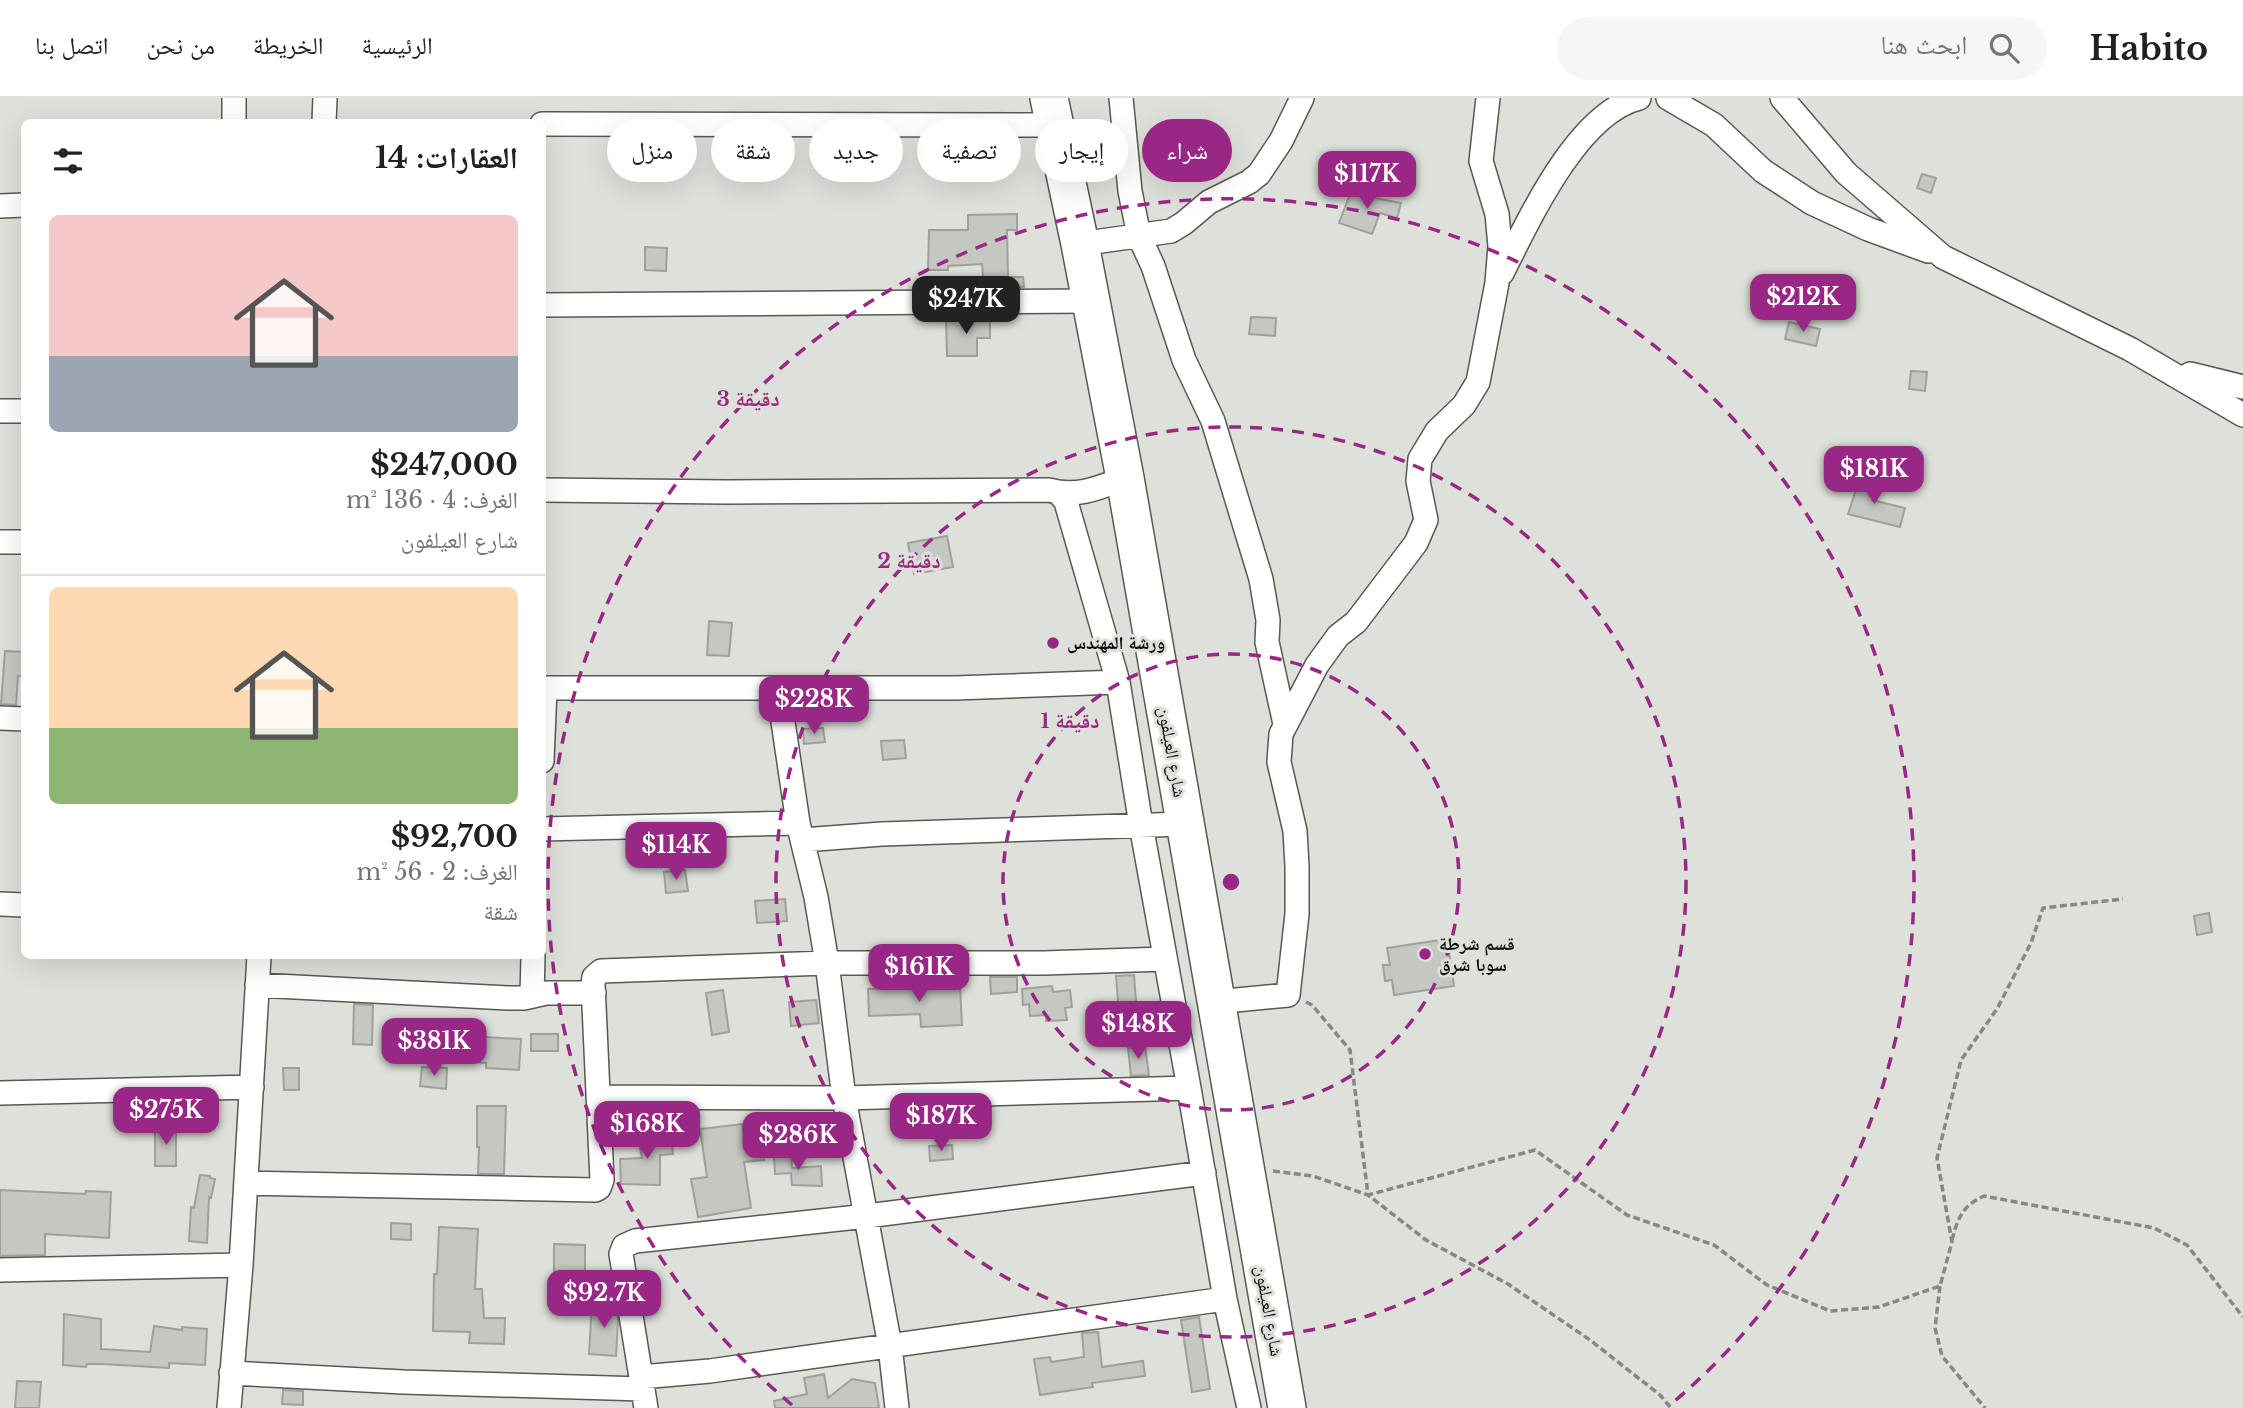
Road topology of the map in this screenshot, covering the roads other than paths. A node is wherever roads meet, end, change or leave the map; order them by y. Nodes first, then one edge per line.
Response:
1 (234, 98) edge
2 (325, 98) edge
3 (1121, 98) edge
4 (1302, 98) edge
5 (1488, 98) edge
6 (1639, 98) edge
7 (1668, 98) edge
8 (1782, 98) edge
9 (1052, 112) edge
10 (234, 119) edge
11 (324, 119) edge
12 (546, 124) edge
13 (21, 205) edge
14 (0, 206) edge
15 (1139, 236) junction
16 (1080, 244) junction
17 (1943, 257) junction
18 (1497, 283) junction
19 (1092, 301) junction
20 (546, 305) edge
21 (2166, 369) junction
22 (2243, 387) edge
23 (0, 411) edge
24 (21, 411) edge
25 (2243, 415) edge
26 (1125, 478) junction
27 (546, 490) edge
28 (1059, 493) junction
29 (0, 542) edge
30 (21, 542) edge
31 (1118, 682) junction
32 (546, 688) edge
33 (778, 688) junction
34 (0, 718) edge
35 (21, 719) edge
36 (1285, 724) junction
37 (1184, 824) junction
38 (1141, 825) junction
39 (546, 829) edge
40 (800, 831) junction
41 (0, 904) edge
42 (21, 905) edge
43 (259, 959) edge
44 (533, 959) edge
45 (1165, 959) junction
46 (827, 963) junction
47 (257, 985) junction
48 (594, 993) junction
49 (532, 996) junction
50 (1216, 1002) junction
51 (251, 1087) junction
52 (1189, 1087) junction
53 (0, 1093) edge
54 (600, 1097) junction
55 (844, 1098) junction
56 (1204, 1173) junction
57 (246, 1183) junction
58 (867, 1216) junction
59 (241, 1265) junction
60 (0, 1270) edge
61 (1225, 1299) junction
62 (890, 1346) junction
63 (231, 1373) junction
64 (643, 1391) edge
65 (229, 1408) edge
66 (897, 1408) edge
67 (1249, 1408) edge
68 (1287, 1408) edge

1 - 10 street
2 - 11 street
3 - 15 street
4 - 15 street
5 - 18 street
6 - 18 street
7 - 17 street
8 - 17 street
9 - 12 street
9 - 16 highway, شارع العيلفون
13 - 14 street
15 - 16 street
15 - 36 street
16 - 19 highway, شارع العيلفون
17 - 21 street
18 - 36 street
19 - 20 street
19 - 26 highway, شارع العيلفون
21 - 22 street
21 - 25 street
23 - 24 street
26 - 28 street
26 - 37 highway, شارع العيلفون
27 - 28 street
28 - 31 street
29 - 30 street
31 - 33 street
31 - 38 street
32 - 33 street
33 - 40 street
34 - 35 street
36 - 50 street
37 - 38 street
37 - 50 highway, شارع العيلفون
38 - 40 street
38 - 45 street
39 - 40 street
40 - 46 street
41 - 42 street
43 - 47 street
44 - 49 street
45 - 46 street
45 - 52 street
46 - 48 street
46 - 55 street
47 - 49 street
47 - 51 street
48 - 49 street
48 - 54 street
50 - 68 highway, شارع العيلفون
51 - 53 street
51 - 57 street
52 - 55 street
52 - 56 street
54 - 55 street
54 - 57 street
55 - 58 street
56 - 58 street
56 - 61 street
57 - 59 street
58 - 62 street
58 - 64 street
59 - 60 street
59 - 63 street
61 - 62 street
61 - 67 street
62 - 64 street
62 - 66 street
63 - 64 street
63 - 65 street

